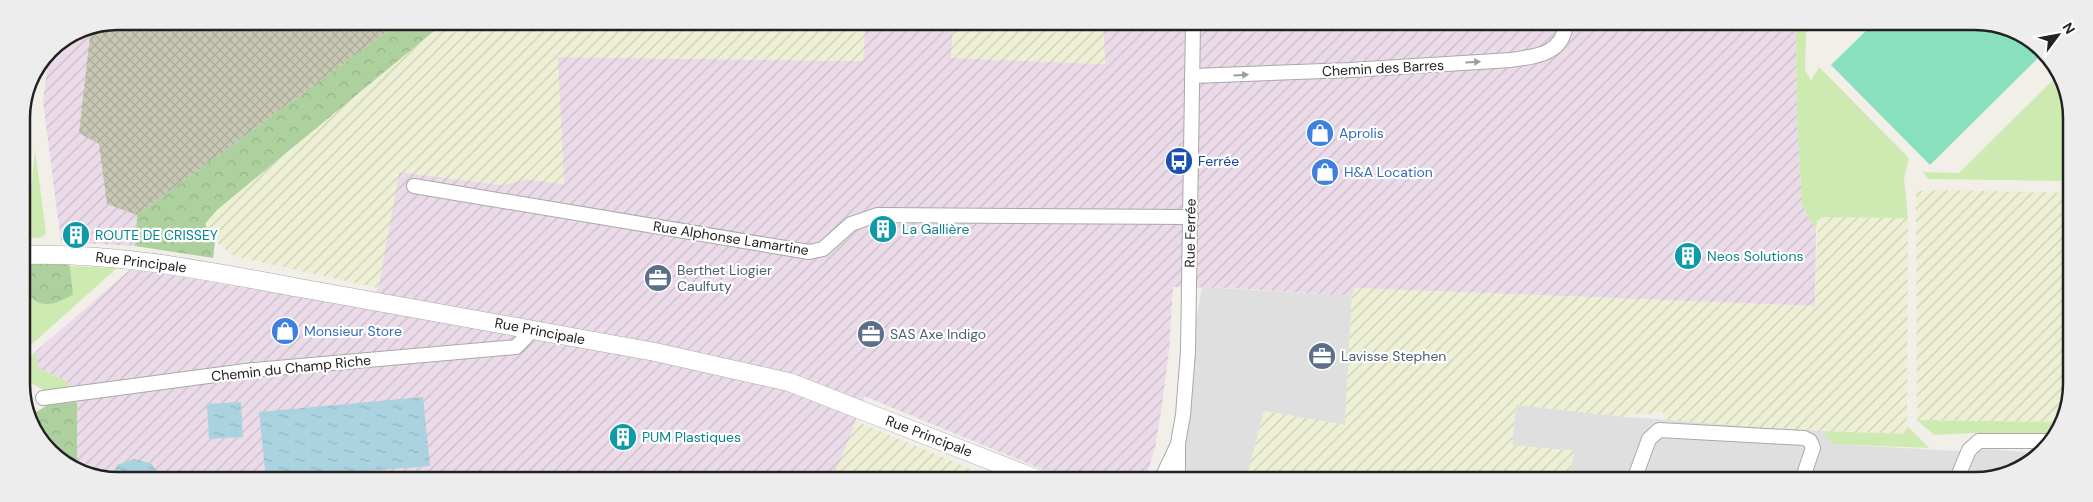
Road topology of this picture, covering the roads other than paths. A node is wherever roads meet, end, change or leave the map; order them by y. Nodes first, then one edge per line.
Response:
1 (1193, 30) edge
2 (1565, 30) edge
3 (1192, 76) junction
4 (414, 186) dead end
5 (1191, 217) junction
6 (30, 254) edge
7 (525, 328) junction
8 (44, 398) dead end
9 (2042, 441) edge
10 (1178, 443) junction
11 (1019, 472) edge
12 (1165, 472) edge
13 (1178, 472) edge
14 (1637, 472) edge
15 (1805, 472) edge
16 (1959, 472) edge

1 - 3 street, Rue Ferrée
3 -> 2 street, Chemin des Barres
3 - 5 street, Rue Ferrée
4 - 5 street, Rue Alphonse Lamartine
5 - 10 street, Rue Ferrée
6 - 7 street, Rue Principale
7 - 8 street, Chemin du Champ Riche
7 - 11 street, Rue Principale
9 - 16 street
10 - 12 street, Rue Ferrée
10 - 13 street, Rue Ferrée
14 - 15 street

